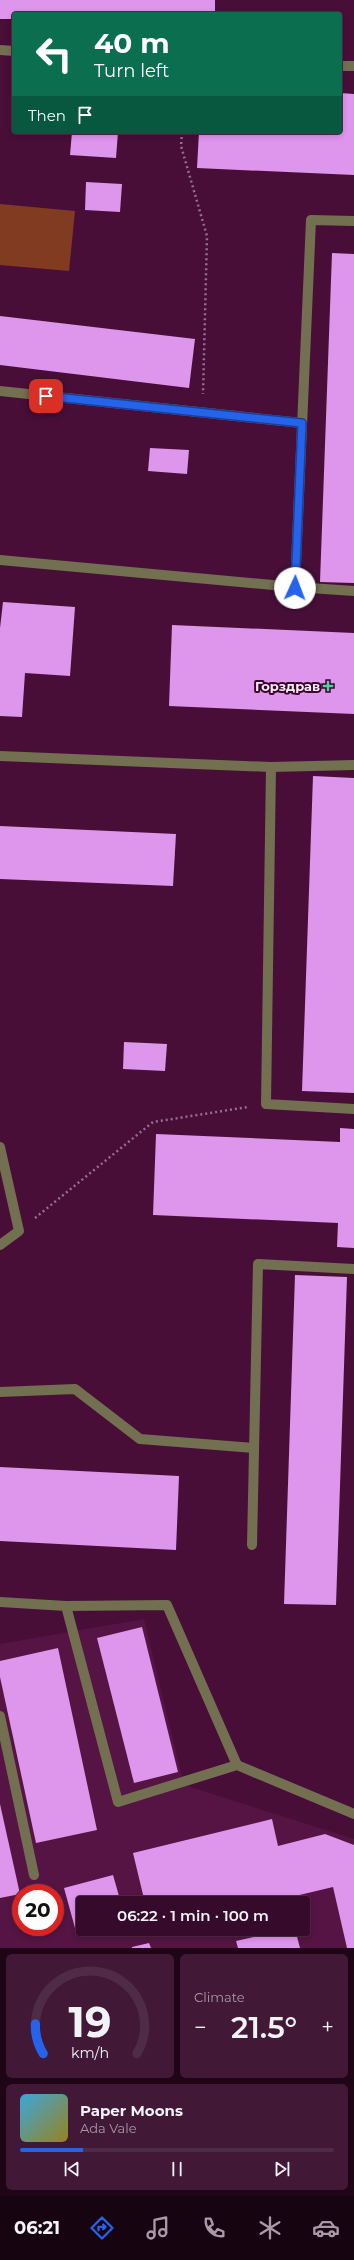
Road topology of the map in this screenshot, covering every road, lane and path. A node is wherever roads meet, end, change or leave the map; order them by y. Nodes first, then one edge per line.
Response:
1 (0, 50) edge
2 (12, 51) edge
3 (342, 66) edge
4 (354, 66) edge
5 (182, 134) edge
6 (354, 221) edge
7 (0, 391) edge
8 (203, 412) junction
9 (302, 423) junction
10 (0, 560) edge
11 (295, 588) junction
12 (354, 591) edge
13 (0, 756) edge
14 (354, 765) edge
15 (271, 767) junction
16 (266, 1104) junction
17 (354, 1109) edge
18 (0, 1147) edge
19 (19, 1231) junction
20 (0, 1245) edge
21 (354, 1269) edge
22 (0, 1392) edge
23 (254, 1448) junction
24 (252, 1545) dead end
25 (0, 1602) edge
26 (66, 1606) junction
27 (0, 1716) edge
28 (237, 1765) junction
29 (354, 1814) edge
30 (34, 1875) dead end

1 - 2 lane
3 - 4 lane
5 - 8 path
6 - 9 lane
7 - 8 lane
8 - 9 lane
9 - 11 lane
10 - 11 lane
11 - 12 lane
13 - 15 lane
14 - 15 lane
15 - 16 lane
16 - 17 lane
16 - 19 path
18 - 19 lane
19 - 20 lane
21 - 23 lane
22 - 23 lane
23 - 24 lane
25 - 26 lane
26 - 28 lane
26 - 28 lane
27 - 30 lane
28 - 29 lane

